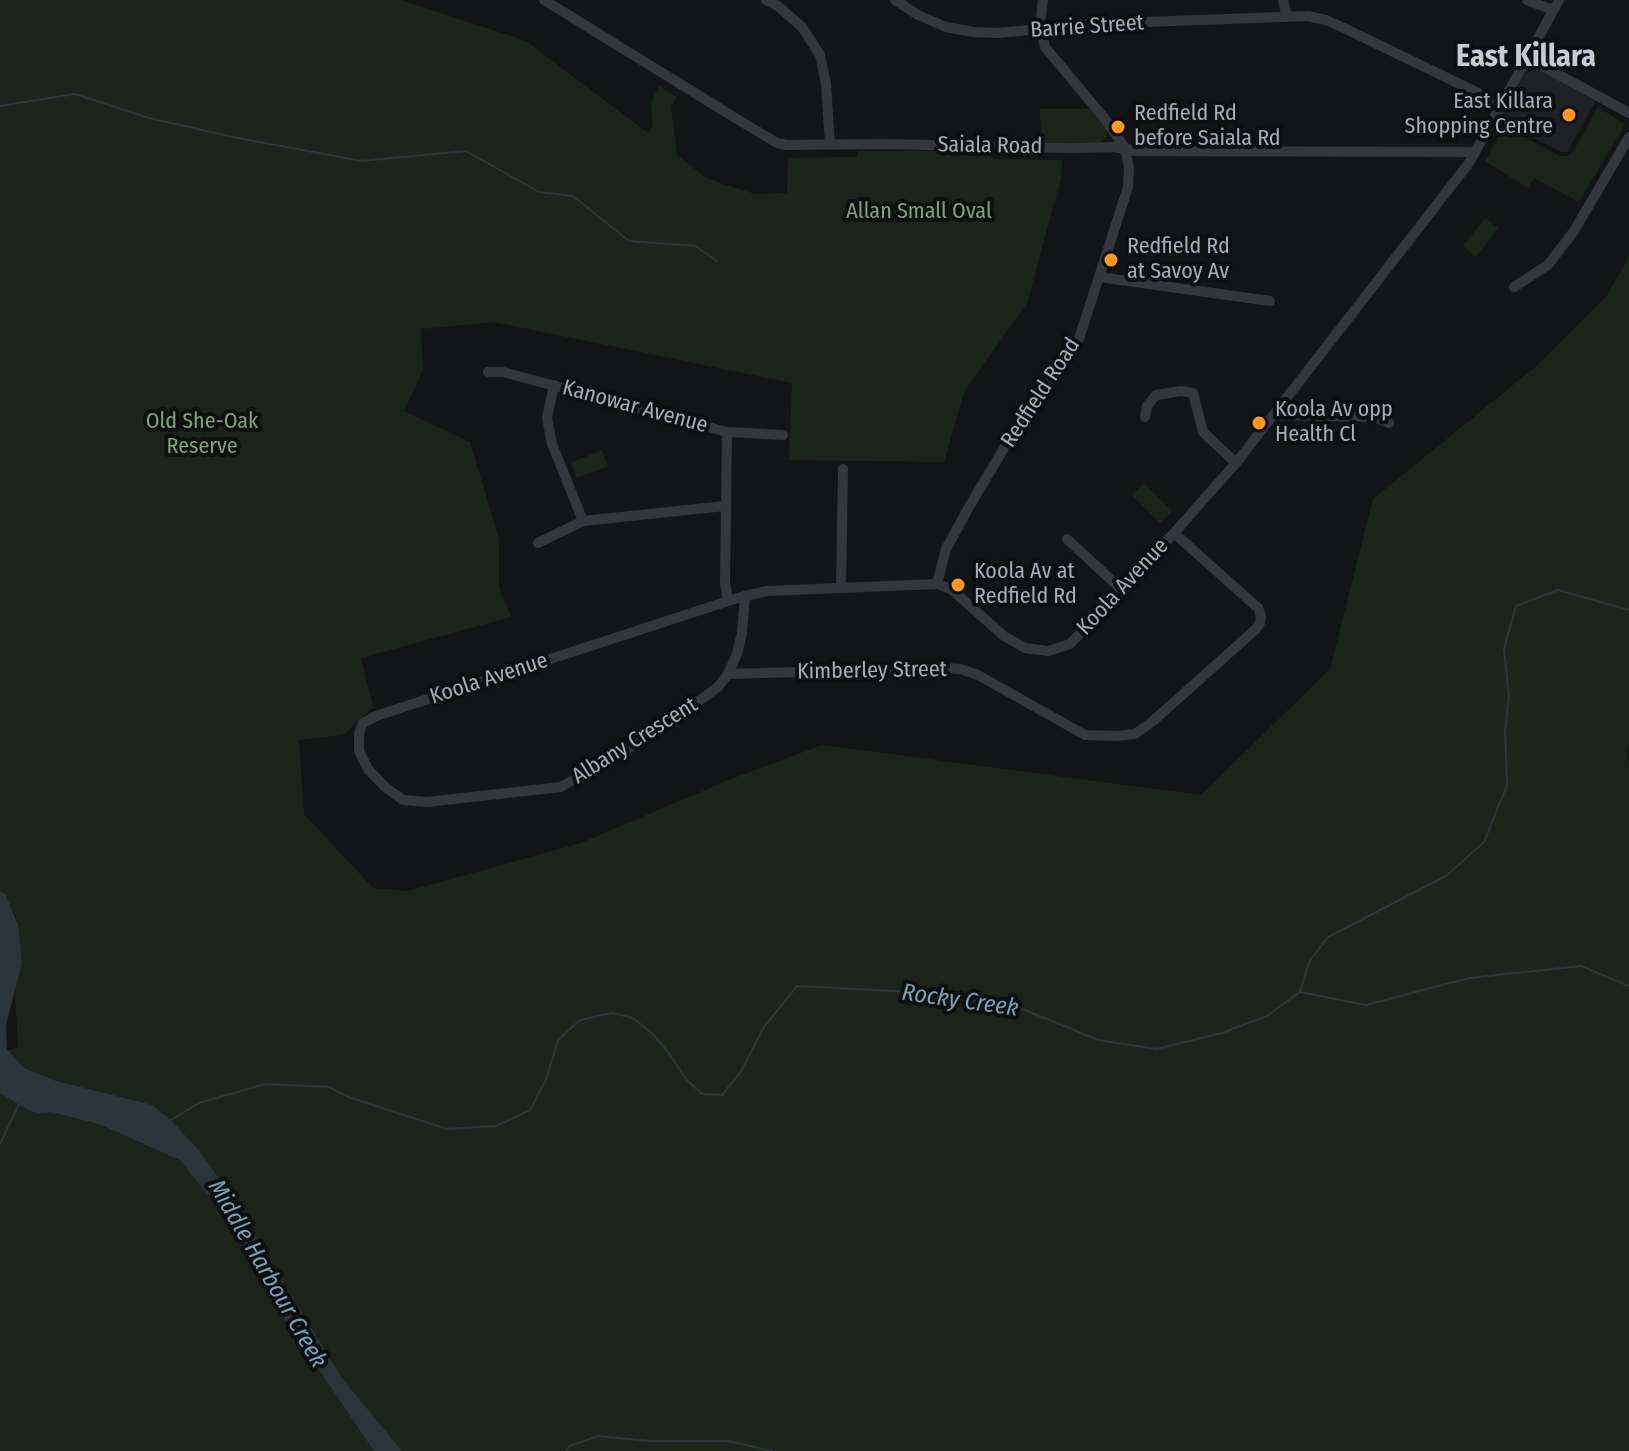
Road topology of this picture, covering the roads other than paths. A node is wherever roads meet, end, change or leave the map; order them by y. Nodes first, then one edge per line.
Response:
1 (544, 0) edge
2 (766, 0) edge
3 (895, 0) edge
4 (1043, 0) edge
5 (1283, 0) edge
6 (1527, 0) edge
7 (1556, 5) edge
8 (1287, 17) junction
9 (1040, 30) junction
10 (1526, 57) junction
11 (1501, 104) junction
12 (1629, 113) edge
13 (1629, 137) edge
14 (830, 144) junction
15 (1125, 148) junction
16 (1475, 153) junction
17 (1099, 277) junction
18 (1514, 287) dead end
19 (1270, 301) dead end
20 (488, 372) dead end
21 (554, 385) junction
22 (1274, 415) junction
23 (1145, 417) dead end
24 (1389, 423) dead end
25 (727, 432) junction
26 (783, 435) dead end
27 (1236, 463) junction
28 (843, 469) dead end
29 (725, 506) junction
30 (583, 521) junction
31 (1174, 533) junction
32 (1067, 539) dead end
33 (538, 543) dead end
34 (937, 584) junction
35 (841, 588) junction
36 (1121, 589) junction
37 (745, 596) junction
38 (728, 601) junction
39 (728, 674) junction
40 (363, 723) joint

1 - 14 street, Saiala Road
2 - 14 street
3 - 9 street, Barrie Street
4 - 9 street
5 - 8 street
6 - 7 street
7 - 10 street, Koola Avenue
8 - 9 street, Barrie Street
8 - 11 street, Barrie Street
9 - 15 street
10 - 11 street, Koola Avenue
10 - 12 street
11 - 16 street, Koola Avenue
13 - 18 street
14 - 15 street, Saiala Road
15 - 16 street, Saiala Road
15 - 17 street, Redfield Road
16 - 22 street, Koola Avenue
17 - 19 street
17 - 34 street, Redfield Road
20 - 21 street, Kanowar Avenue
21 - 25 street, Kanowar Avenue
21 - 30 street
22 - 24 street
22 - 27 street, Koola Avenue
23 - 27 street
25 - 26 street, Kanowar Avenue
25 - 29 street
27 - 31 street, Koola Avenue
28 - 35 street
29 - 30 street
29 - 38 street
30 - 33 street
31 - 36 street, Koola Avenue
31 - 39 street, Kimberley Street
32 - 36 street
34 - 35 street, Koola Avenue
34 - 36 street, Koola Avenue
35 - 37 street, Koola Avenue
37 - 38 street, Koola Avenue
37 - 39 street, Albany Crescent
38 - 40 street, Koola Avenue
39 - 40 street, Albany Crescent

